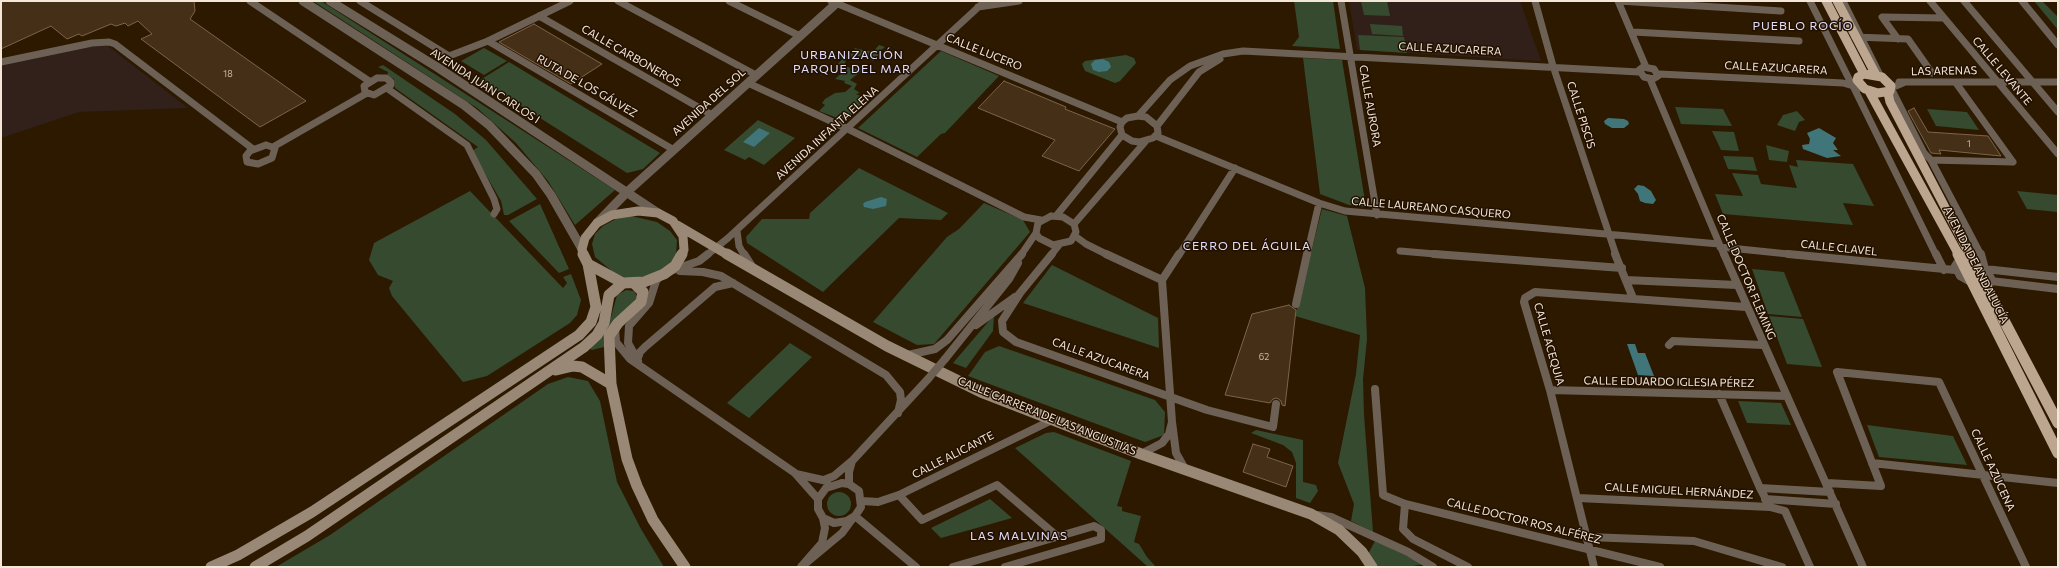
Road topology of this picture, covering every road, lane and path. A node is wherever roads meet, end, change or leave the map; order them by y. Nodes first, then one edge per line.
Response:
1 (250, 1) edge
2 (303, 1) edge
3 (330, 1) edge
4 (360, 1) edge
5 (570, 1) edge
6 (618, 1) edge
7 (729, 1) edge
8 (985, 1) edge
9 (1019, 1) edge
10 (1341, 1) edge
11 (1535, 1) edge
12 (1619, 1) edge
13 (1810, 1) edge
14 (1826, 1) edge
15 (1838, 1) edge
16 (1930, 1) edge
17 (1964, 1) edge
18 (2022, 1) edge
19 (835, 2) edge
20 (1009, 2) edge
21 (978, 7) junction
22 (1782, 11) dead end
23 (538, 16) junction
24 (1943, 18) junction
25 (1633, 32) junction
26 (800, 36) junction
27 (1859, 37) junction
28 (1898, 39) junction
29 (488, 41) junction
30 (1800, 42) dead end
31 (2058, 45) edge
32 (938, 46) junction
33 (1259, 51) junction
34 (1350, 56) junction
35 (1, 62) edge
36 (1553, 66) junction
37 (1646, 67) junction
38 (1639, 72) junction
39 (1932, 73) dead end
40 (1659, 74) junction
41 (756, 76) junction
42 (1880, 77) junction
43 (1650, 79) junction
44 (1853, 80) junction
45 (369, 81) junction
46 (1956, 82) junction
47 (1996, 82) junction
48 (2032, 82) junction
49 (2058, 82) edge
50 (748, 83) junction
51 (1903, 83) junction
52 (388, 89) junction
53 (1890, 90) junction
54 (1869, 91) junction
55 (367, 93) junction
56 (2058, 112) edge
57 (712, 115) junction
58 (1138, 116) junction
59 (1122, 122) junction
60 (1157, 126) junction
61 (848, 129) junction
62 (1122, 135) junction
63 (1156, 136) junction
64 (1145, 142) junction
65 (273, 146) junction
66 (253, 149) junction
67 (674, 150) junction
68 (2058, 154) edge
69 (1931, 160) junction
70 (1235, 168) junction
71 (627, 192) junction
72 (1319, 203) junction
73 (658, 213) junction
74 (494, 214) dead end
75 (1377, 214) junction
76 (1056, 216) junction
77 (1024, 217) junction
78 (1041, 220) junction
79 (597, 223) junction
80 (1074, 224) junction
81 (677, 225) junction
82 (1036, 230) junction
83 (737, 231) junction
84 (1608, 235) junction
85 (1075, 236) junction
86 (1068, 242) junction
87 (1086, 244) junction
88 (1059, 245) junction
89 (1720, 246) junction
90 (717, 247) junction
91 (582, 250) junction
92 (1025, 250) junction
93 (1400, 251) dead end
94 (1974, 262) junction
95 (588, 264) junction
96 (1959, 266) junction
97 (753, 268) junction
98 (1622, 268) junction
99 (1985, 269) junction
100 (1944, 270) junction
101 (670, 271) junction
102 (660, 276) junction
103 (2058, 276) edge
104 (1162, 280) junction
105 (1626, 280) junction
106 (623, 283) junction
107 (634, 283) junction
108 (733, 283) junction
109 (1988, 283) junction
110 (1973, 284) junction
111 (1737, 285) junction
112 (2058, 289) edge
113 (1020, 293) junction
114 (1633, 298) junction
115 (1296, 304) dead end
116 (1746, 307) junction
117 (615, 326) junction
118 (967, 331) junction
119 (1669, 345) dead end
120 (1764, 345) junction
121 (908, 355) junction
122 (637, 360) junction
123 (643, 368) junction
124 (536, 380) junction
125 (611, 384) junction
126 (1376, 389) dead end
127 (1550, 390) junction
128 (1720, 394) junction
129 (1787, 396) junction
130 (1171, 397) junction
131 (1276, 404) dead end
132 (898, 413) junction
133 (1052, 420) junction
134 (1172, 422) junction
135 (2058, 423) edge
136 (2058, 453) edge
137 (1141, 454) junction
138 (852, 460) junction
139 (1872, 463) junction
140 (1185, 469) junction
141 (795, 473) junction
142 (1982, 476) junction
143 (830, 482) junction
144 (849, 484) junction
145 (2058, 484) edge
146 (1828, 487) junction
147 (1760, 488) junction
148 (899, 495) junction
149 (1578, 498) junction
150 (818, 499) junction
151 (862, 501) junction
152 (1767, 503) junction
153 (1405, 504) junction
154 (1836, 504) junction
155 (1310, 514) junction
156 (854, 517) junction
157 (823, 518) junction
158 (1058, 537) junction
159 (1588, 537) junction
160 (1589, 549) junction
161 (803, 565) edge
162 (211, 567) edge
163 (255, 567) edge
164 (685, 567) edge
165 (916, 567) edge
166 (953, 567) edge
167 (1005, 567) edge
168 (1372, 567) edge
169 (1433, 567) edge
170 (1468, 567) edge
171 (1594, 567) edge
172 (1660, 567) edge
173 (1782, 567) edge
174 (1810, 567) edge
175 (1864, 567) edge
176 (2026, 567) edge

1 - 45 street
2 - 91 street
3 - 71 street, AVENIDA JUAN CARLOS I
4 - 29 street
5 - 23 street
6 - 41 street
7 - 26 street
8 - 21 street, AVENIDA INFANTA ELENA
9 - 20 street
10 - 34 street, CALLE AURORA
11 - 36 street, CALLE PISCIS
12 - 22 street
12 - 25 street
13 - 44 street
14 - 44 main road
15 - 27 main road
16 - 24 street, CALLE LEVANTE
17 - 48 street
18 - 31 street
19 - 26 street, AVENIDA DEL SOL
19 - 32 street, CALLE LUCERO
20 - 21 street
21 - 32 street, AVENIDA INFANTA ELENA
23 - 29 street
23 - 57 street, CALLE CARBONEROS
24 - 28 street
24 - 47 street, CALLE LEVANTE
25 - 30 street
25 - 37 street
26 - 41 street, AVENIDA DEL SOL
27 - 28 street
27 - 42 main road
28 - 39 street
29 - 67 street, RUTA DE LOS GÁLVEZ
32 - 59 street, CALLE LUCERO
32 - 61 street, AVENIDA INFANTA ELENA
33 - 34 street, CALLE AZUCARERA
33 - 58 street, CALLE AZUCARERA
33 - 60 street, CALLE AZUCARERA
34 - 36 street, CALLE AZUCARERA
34 - 75 street, CALLE AURORA
35 - 66 street
36 - 38 street, CALLE AZUCARERA
36 - 84 street, CALLE PISCIS
37 - 38 street
37 - 40 street
38 - 43 street
40 - 43 street
40 - 44 street, CALLE AZUCARERA
41 - 50 street, AVENIDA DEL SOL
42 - 44 main road
42 - 51 street
42 - 53 main road, AVENIDA DE ANDALUCÍA
43 - 89 street, CALLE DOCTOR FLEMING
44 - 54 main road, AVENIDA DE ANDALUCÍA
44 - 100 street
45 - 52 street
45 - 55 street
46 - 47 street, LAS ARENAS
46 - 51 street, LAS ARENAS
46 - 69 street
47 - 48 street, LAS ARENAS
47 - 68 street, CALLE LEVANTE
48 - 49 street, LAS ARENAS
48 - 56 street
50 - 57 street, AVENIDA DEL SOL
50 - 61 street
51 - 53 street
52 - 55 street
52 - 74 street
53 - 54 main road
53 - 69 street
53 - 94 main road, AVENIDA DE ANDALUCÍA
54 - 96 main road, AVENIDA DE ANDALUCÍA
55 - 65 street
57 - 67 street, AVENIDA DEL SOL
58 - 59 street
58 - 60 street
59 - 62 street
60 - 63 street
61 - 77 street
61 - 83 street, AVENIDA INFANTA ELENA
62 - 64 street
62 - 76 street
63 - 64 street
63 - 70 street, CALLE LAUREANO CASQUERO
64 - 80 street
65 - 66 street
65 - 66 street
67 - 71 street, AVENIDA DEL SOL
69 - 99 street
70 - 72 street, CALLE LAUREANO CASQUERO
70 - 104 street
71 - 73 street, AVENIDA JUAN CARLOS I
71 - 79 street, AVENIDA DEL SOL
72 - 75 street, CALLE LAUREANO CASQUERO
72 - 115 street
73 - 79 main road
73 - 81 main road
75 - 84 street, CALLE LAUREANO CASQUERO
76 - 78 street
76 - 80 street
77 - 78 street
77 - 82 street
78 - 82 street
79 - 91 main road
80 - 85 street
81 - 90 main road, CALLE CARRERA DE LAS ANGUSTIAS
81 - 101 main road
82 - 88 street
82 - 92 street
83 - 90 street, AVENIDA INFANTA ELENA
83 - 97 street
84 - 89 street, CALLE LAUREANO CASQUERO
84 - 98 street, CALLE PISCIS
85 - 86 street
85 - 87 street
86 - 87 street
86 - 88 street
87 - 104 street
88 - 113 street, CALLE AZUCARERA
89 - 100 street, CALLE CLAVEL
89 - 111 street, CALLE DOCTOR FLEMING
90 - 97 main road, CALLE CARRERA DE LAS ANGUSTIAS
90 - 101 street, AVENIDA INFANTA ELENA
91 - 95 main road
92 - 118 street
92 - 121 street
93 - 98 street
94 - 96 street, CALLE CLAVEL
94 - 99 street
94 - 109 main road, AVENIDA DE ANDALUCÍA
95 - 106 main road
95 - 162 main road
96 - 100 street, CALLE CLAVEL
96 - 110 main road, AVENIDA DE ANDALUCÍA
97 - 121 main road, CALLE CARRERA DE LAS ANGUSTIAS
98 - 105 street, CALLE PISCIS
99 - 103 street
99 - 109 street
101 - 102 main road
101 - 108 street
102 - 107 main road
102 - 122 street
104 - 130 street
105 - 111 street
105 - 114 street, CALLE PISCIS
106 - 107 main road
106 - 124 main road
107 - 117 main road
108 - 122 street
108 - 132 street
109 - 110 street
109 - 112 street
109 - 135 main road, AVENIDA DE ANDALUCÍA
110 - 136 main road, AVENIDA DE ANDALUCÍA
111 - 116 street, CALLE DOCTOR FLEMING
113 - 118 street
113 - 130 street, CALLE AZUCARERA
114 - 116 street, CALLE ACEQUIA
114 - 127 street, CALLE ACEQUIA
116 - 120 street, CALLE DOCTOR FLEMING
117 - 123 street
117 - 125 main road
118 - 132 street, bridge
119 - 120 street
120 - 129 street, CALLE DOCTOR FLEMING
121 - 133 main road, CALLE CARRERA DE LAS ANGUSTIAS
122 - 123 street
123 - 141 street
124 - 125 main road
124 - 163 main road
125 - 164 main road
126 - 153 street, CALLE DOCTOR ROS ALFÉREZ
127 - 128 street, CALLE EDUARDO IGLESIA PÉREZ
127 - 149 street, CALLE ACEQUIA
128 - 129 street, CALLE EDUARDO IGLESIA PÉREZ
128 - 147 street
129 - 146 street, CALLE DOCTOR FLEMING
130 - 131 street, CALLE AZUCARERA
130 - 134 street
132 - 138 street
133 - 137 main road, CALLE CARRERA DE LAS ANGUSTIAS
133 - 148 street, CALLE ALICANTE
134 - 137 street
134 - 140 street
137 - 140 main road, CALLE CARRERA DE LAS ANGUSTIAS
138 - 143 street
138 - 144 street
139 - 142 street
139 - 142 street, CALLE AZUCENA
139 - 146 street, CALLE MIGUEL HERNÁNDEZ
140 - 155 main road, CALLE CARRERA DE LAS ANGUSTIAS
141 - 143 street
141 - 150 street
142 - 145 street
142 - 176 street, CALLE AZUCENA
143 - 144 street
143 - 150 street
144 - 151 street
146 - 147 street, CALLE MIGUEL HERNÁNDEZ
146 - 154 street, CALLE DOCTOR FLEMING
147 - 152 street, CALLE MIGUEL HERNÁNDEZ
148 - 151 street, CALLE ALICANTE
148 - 158 street
149 - 152 street, CALLE MIGUEL HERNÁNDEZ
149 - 159 street, CALLE ACEQUIA
150 - 157 street
151 - 156 street
152 - 154 street, CALLE MIGUEL HERNÁNDEZ
152 - 174 street
153 - 160 street, CALLE DOCTOR ROS ALFÉREZ
153 - 170 street
154 - 175 street, CALLE DOCTOR FLEMING
155 - 168 main road
155 - 169 street, CALLE CARRERA DE LAS ANGUSTIAS
156 - 157 street
156 - 161 street
156 - 165 street
157 - 161 street
158 - 166 street
158 - 167 street
159 - 160 street, CALLE ACEQUIA
159 - 173 street
160 - 171 street, CALLE ACEQUIA
160 - 172 street, CALLE DOCTOR ROS ALFÉREZ

